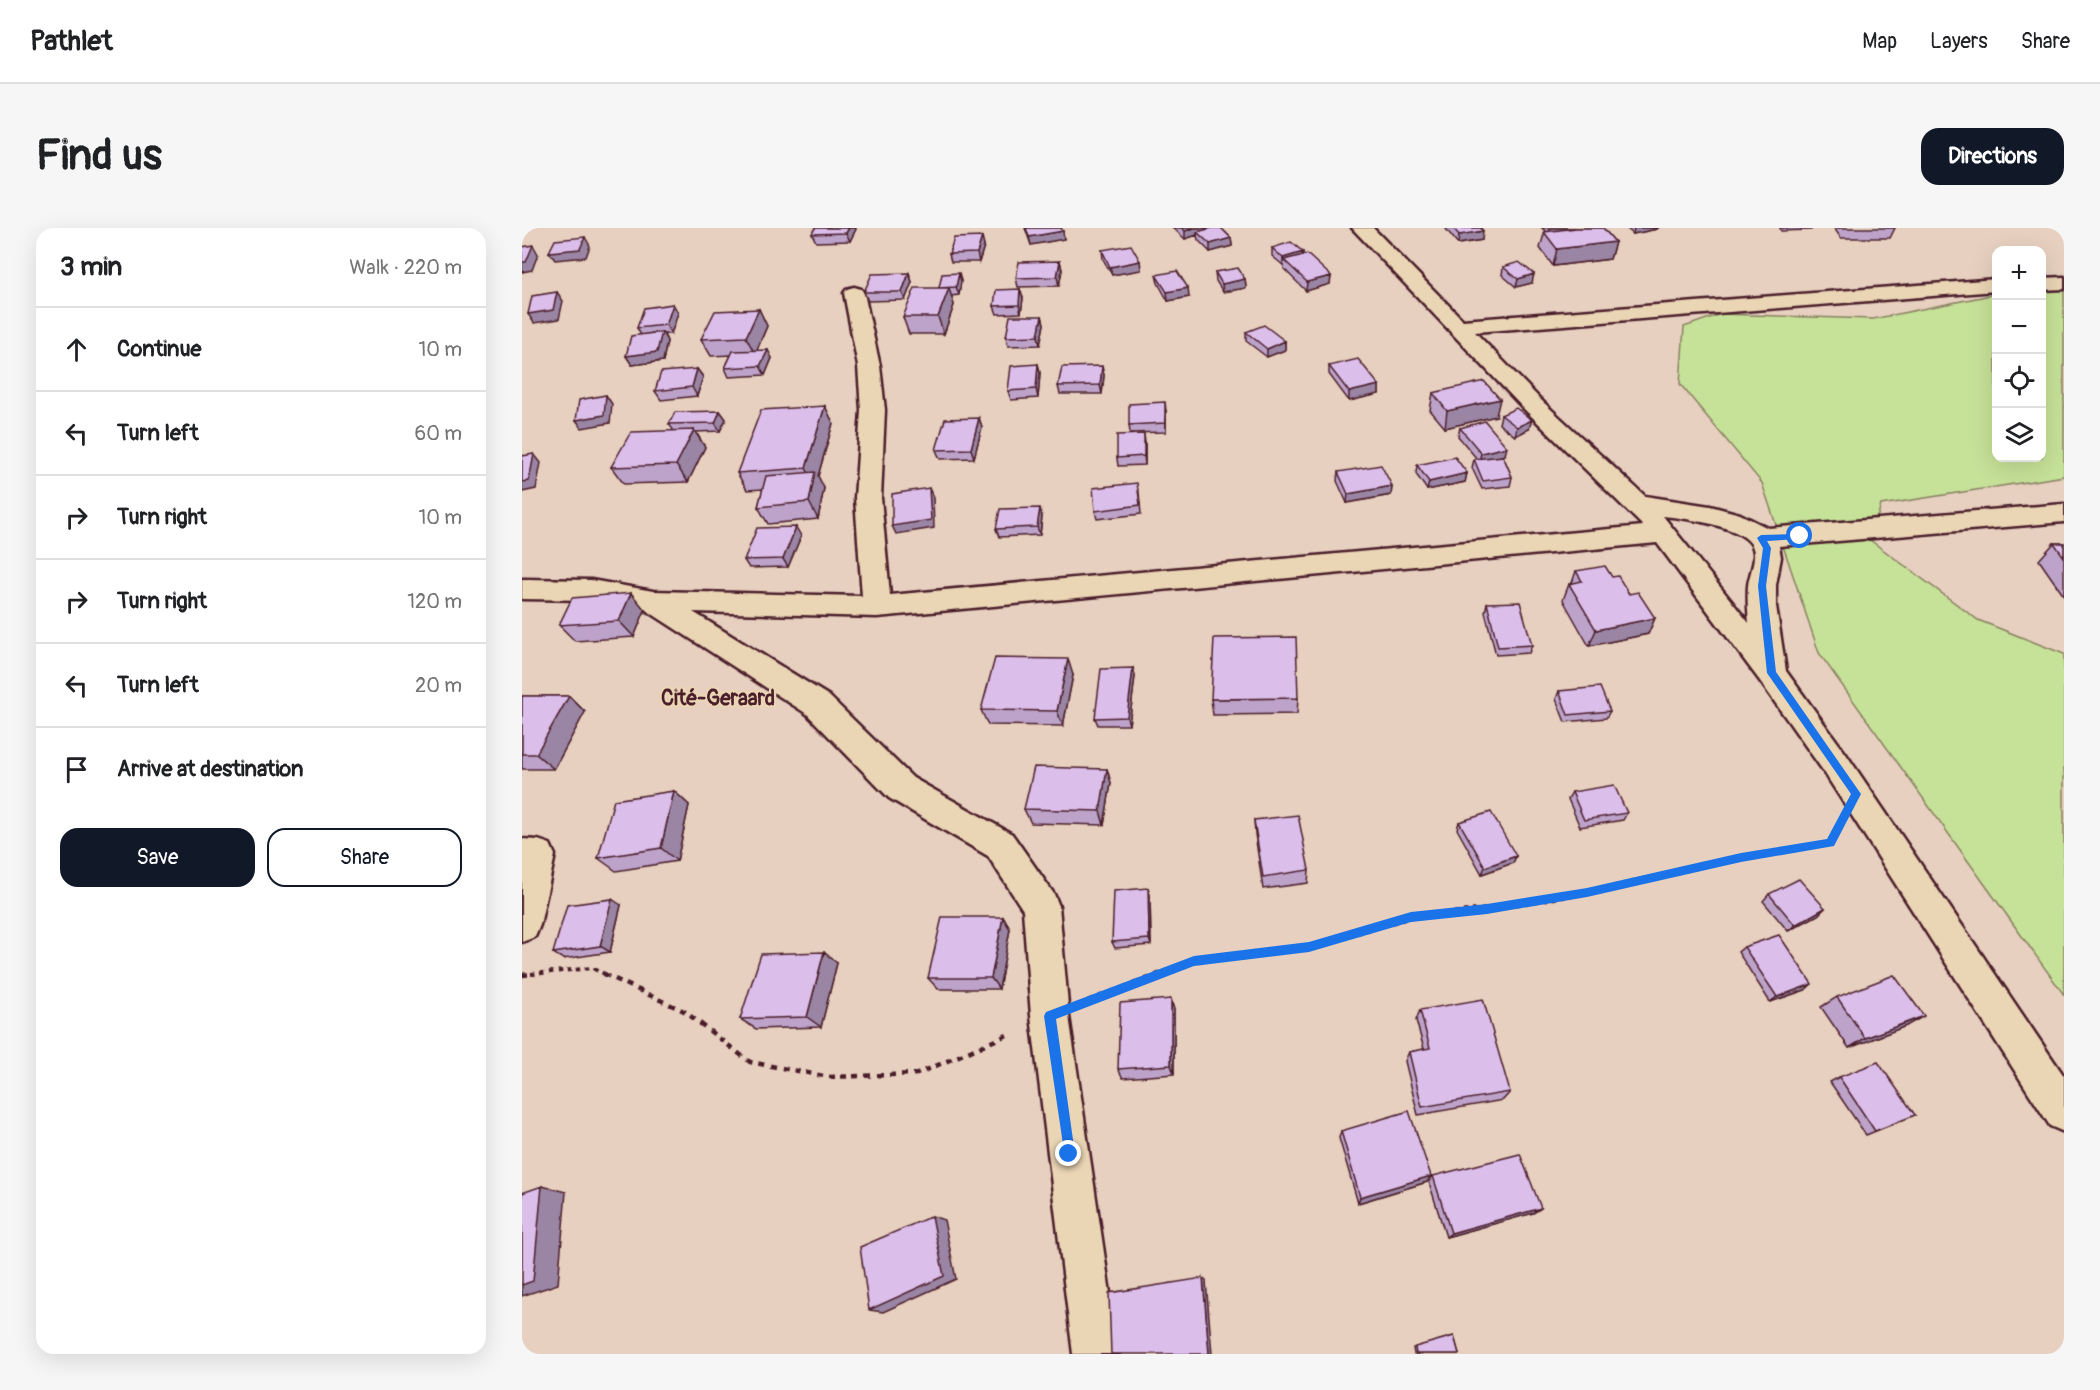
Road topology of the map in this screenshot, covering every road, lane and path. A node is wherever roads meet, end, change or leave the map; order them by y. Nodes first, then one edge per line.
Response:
1 (1362, 228) edge
2 (2064, 283) edge
3 (2046, 284) edge
4 (1992, 285) edge
5 (854, 293) dead end
6 (1457, 327) junction
7 (1638, 504) junction
8 (2064, 513) edge
9 (1664, 533) junction
10 (1761, 538) junction
11 (522, 590) edge
12 (653, 601) junction
13 (877, 607) junction
14 (1771, 673) junction
15 (1856, 794) junction
16 (522, 854) edge
17 (522, 925) edge
18 (522, 975) edge
19 (1050, 1016) junction
20 (2064, 1112) edge
21 (1096, 1354) edge

1 - 6 street
2 - 3 street
4 - 6 street
5 - 13 street
6 - 7 street
7 - 9 street
7 - 10 street
8 - 10 street
9 - 13 street
9 - 14 street
10 - 14 street
11 - 12 street
12 - 13 street
12 - 19 street
14 - 15 street
15 - 19 path
15 - 20 street
16 - 17 street
18 - 19 path
19 - 21 street

